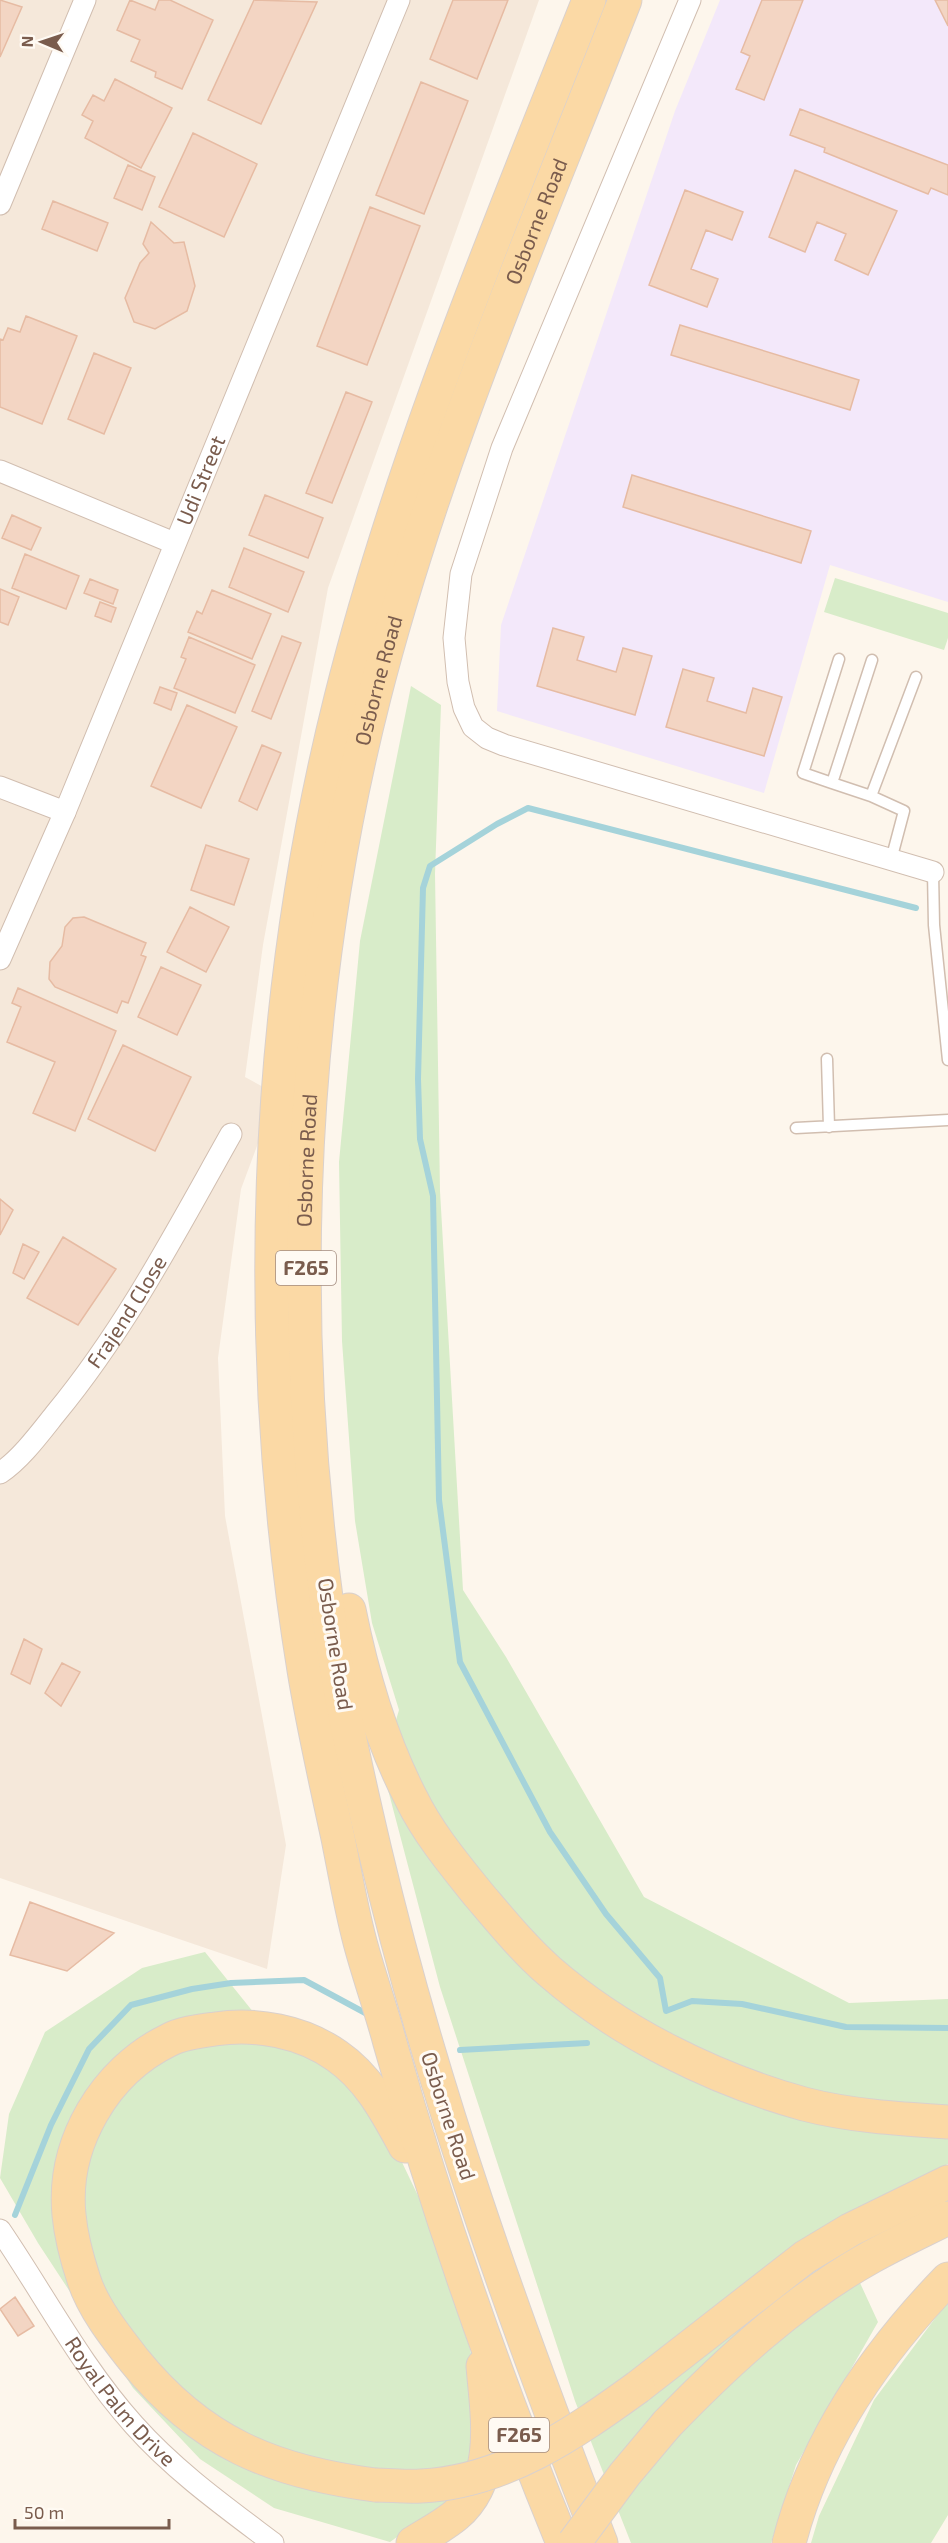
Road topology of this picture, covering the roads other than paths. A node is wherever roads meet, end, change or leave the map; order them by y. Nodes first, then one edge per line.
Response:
1 (85, 0) edge
2 (399, 0) edge
3 (589, 0) edge
4 (625, 0) edge
5 (690, 0) edge
6 (8, 166) edge
7 (0, 204) edge
8 (0, 471) edge
9 (174, 543) junction
10 (839, 658) dead end
11 (872, 660) dead end
12 (916, 677) dead end
13 (832, 783) junction
14 (0, 787) edge
15 (871, 796) junction
16 (65, 813) junction
17 (891, 860) junction
18 (933, 872) joint
19 (0, 959) edge
20 (826, 1059) dead end
21 (948, 1060) edge
22 (948, 1120) edge
23 (829, 1127) junction
24 (796, 1128) dead end
25 (231, 1134) dead end
26 (0, 1473) edge
27 (317, 1522) junction
28 (948, 2122) edge
29 (948, 2182) edge
30 (440, 2211) junction
31 (948, 2218) edge
32 (0, 2230) edge
33 (948, 2279) edge
34 (479, 2325) junction
35 (273, 2543) edge
36 (412, 2543) edge
37 (563, 2543) edge
38 (574, 2543) edge
39 (601, 2543) edge
40 (789, 2543) edge

1 - 6 street
2 - 9 street, Udi Street
3 - 30 main road, Osborne Road / F265
4 - 27 main road, Osborne Road / F265
5 - 17 street
6 - 7 street
8 - 9 street
9 - 16 street, Udi Street
10 - 13 lane
11 - 13 lane
12 - 15 lane
13 - 15 lane
14 - 16 street
15 - 17 lane
16 - 19 street, Udi Street
17 - 18 street
18 - 21 lane
20 - 23 lane
22 - 23 lane
23 - 24 lane
25 - 26 street, Frajend Close
27 - 28 main road
27 - 39 main road, Osborne Road / F265
29 - 30 main road, bridge
30 - 34 main road, Osborne Road / F265
31 - 38 main road, bridge
32 - 35 street, Royal Palm Drive
33 - 40 main road
34 - 36 main road
34 - 37 main road, Osborne Road / F265

